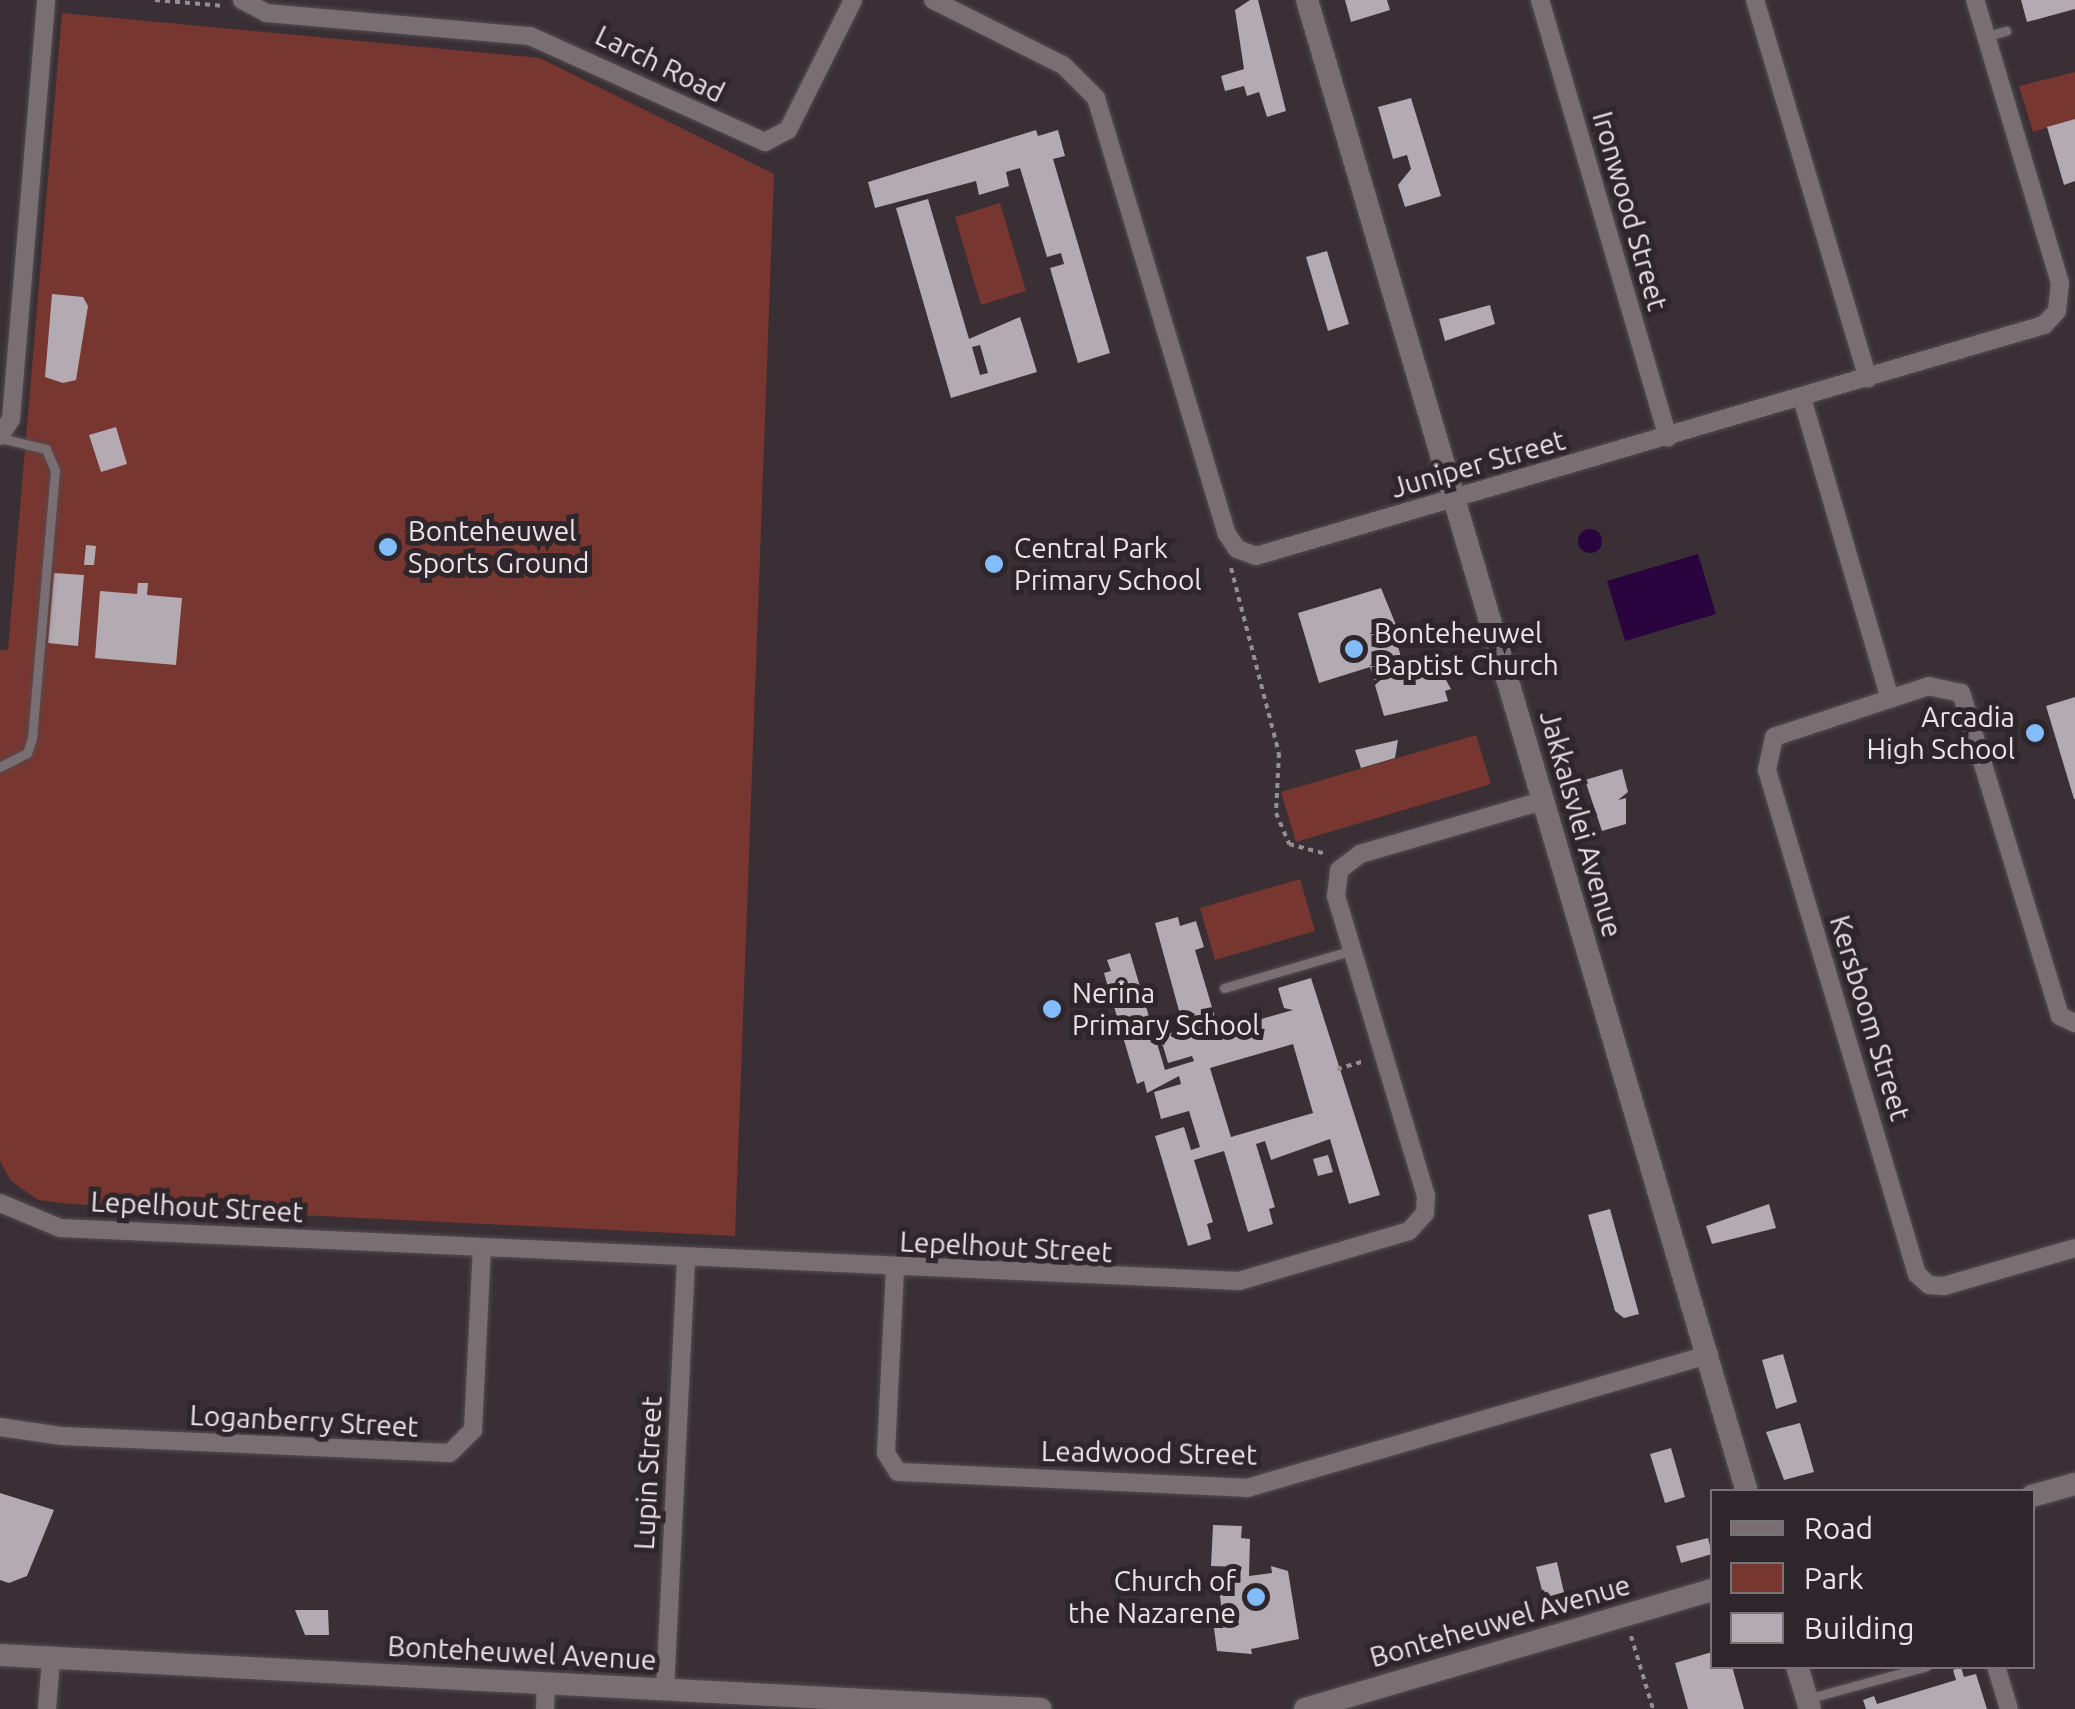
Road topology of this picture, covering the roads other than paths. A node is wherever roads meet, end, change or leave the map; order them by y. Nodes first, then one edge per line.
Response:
1 (46, 0) edge
2 (853, 0) edge
3 (934, 0) edge
4 (1307, 0) edge
5 (1540, 0) edge
6 (1755, 0) edge
7 (1975, 0) edge
8 (243, 2) edge
9 (2068, 291) edge
10 (1868, 378) junction
11 (1802, 398) junction
12 (0, 437) edge
13 (1668, 438) junction
14 (1455, 500) junction
15 (1890, 698) junction
16 (0, 767) edge
17 (1543, 801) junction
18 (1353, 950) junction
19 (1224, 988) dead end
20 (2075, 1023) edge
21 (0, 1203) edge
22 (2075, 1248) edge
23 (482, 1249) junction
24 (686, 1259) junction
25 (894, 1269) junction
26 (1708, 1356) junction
27 (0, 1427) edge
28 (2075, 1484) edge
29 (1745, 1489) edge
30 (2035, 1495) edge
31 (1710, 1591) edge
32 (0, 1655) edge
33 (51, 1660) junction
34 (1798, 1669) edge
35 (1918, 1669) edge
36 (1997, 1669) edge
37 (546, 1684) junction
38 (664, 1690) junction
39 (784, 1703) edge
40 (1808, 1704) edge
41 (47, 1709) edge
42 (545, 1709) edge
43 (1041, 1709) edge
44 (1305, 1709) edge
45 (2009, 1709) edge

1 - 12 street
2 - 8 street, Larch Road
3 - 14 street, Juniper Street
4 - 14 street, Jakkalsvlei Avenue
5 - 13 street, Ironwood Street
6 - 10 street
7 - 9 street, Juniper Street
9 - 10 street, Juniper Street
10 - 11 street, Juniper Street
11 - 13 street, Juniper Street
11 - 15 street
12 - 16 lane
13 - 14 street, Juniper Street
14 - 17 street, Jakkalsvlei Avenue
15 - 20 street, Kersboom Street
15 - 22 street, Kersboom Street
17 - 18 street, Lepelhout Street
17 - 26 street, Jakkalsvlei Avenue
18 - 19 lane
18 - 25 street, Lepelhout Street
21 - 23 street, Lepelhout Street
23 - 24 street, Lepelhout Street
23 - 27 street, Loganberry Street
24 - 25 street, Lepelhout Street
24 - 38 street, Lupin Street
25 - 26 street, Leadwood Street
26 - 29 street, Jakkalsvlei Avenue
28 - 30 street
31 - 44 street, Bonteheuwel Avenue
32 - 33 street, Bonteheuwel Avenue
33 - 37 street, Bonteheuwel Avenue
33 - 41 street
34 - 40 street
35 - 40 lane
36 - 45 street
37 - 38 street, Bonteheuwel Avenue
37 - 42 street
38 - 39 street, Bonteheuwel Avenue
39 - 43 street, Bonteheuwel Avenue

